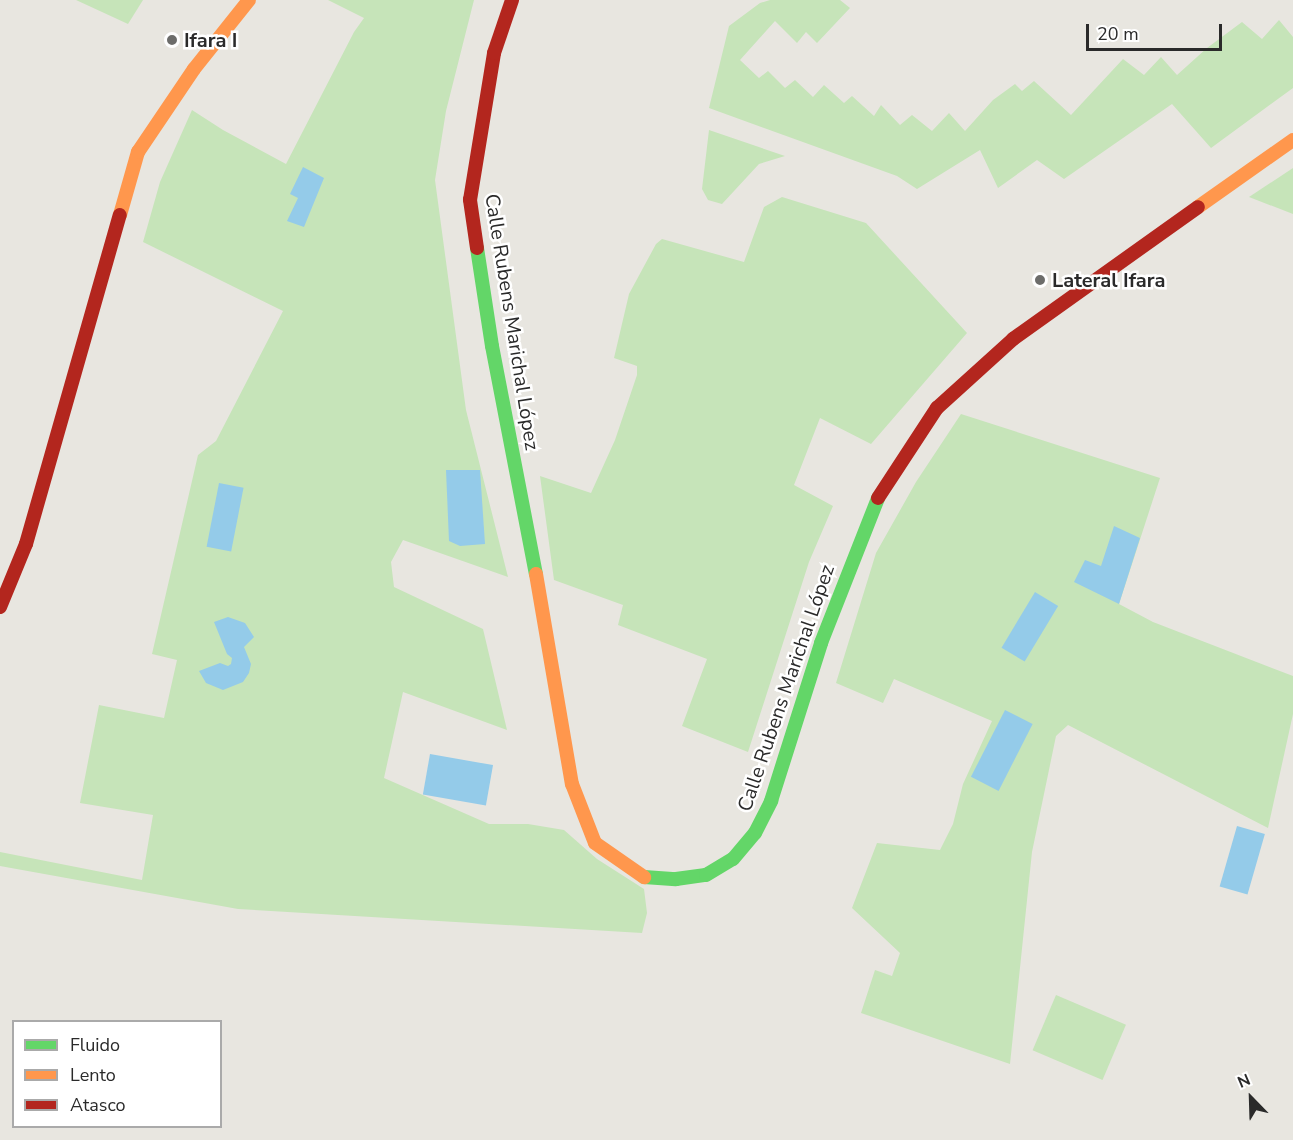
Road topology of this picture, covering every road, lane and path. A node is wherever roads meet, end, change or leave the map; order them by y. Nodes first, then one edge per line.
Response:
1 (249, 0) edge
2 (512, 0) edge
3 (1293, 140) edge
4 (0, 607) edge

1 - 4 street
2 - 3 street, Calle Rubens Marichal López

